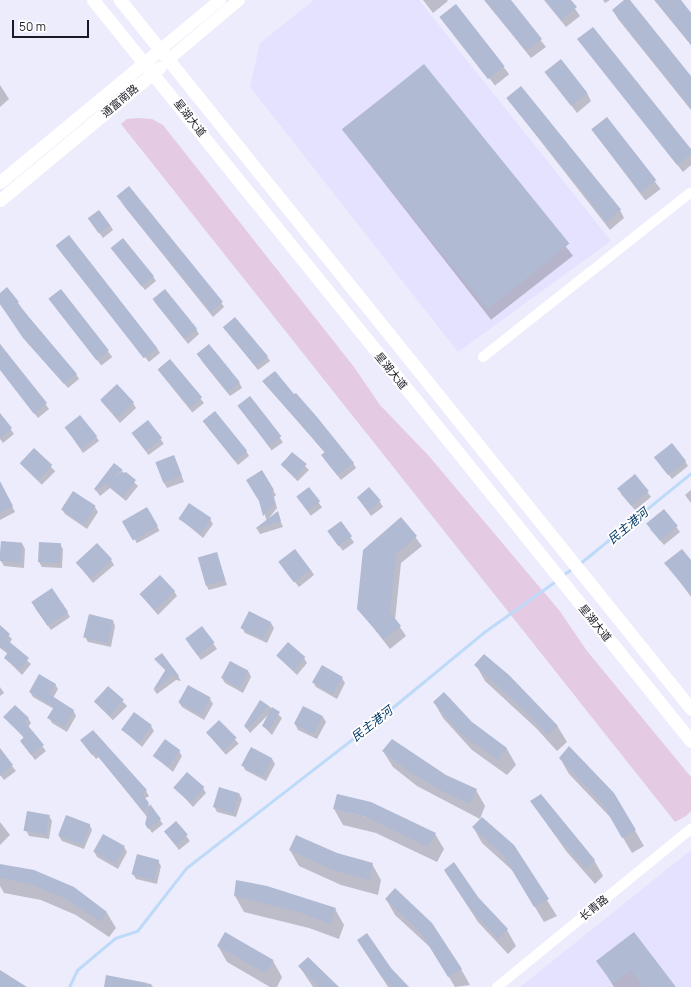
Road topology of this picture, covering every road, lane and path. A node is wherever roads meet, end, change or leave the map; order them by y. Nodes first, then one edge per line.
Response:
1 (93, 0) edge
2 (120, 0) edge
3 (220, 0) edge
4 (239, 0) edge
5 (164, 55) junction
6 (145, 61) junction
7 (154, 72) junction
8 (0, 182) edge
9 (691, 192) edge
10 (0, 200) edge
11 (483, 357) dead end
12 (691, 709) edge
13 (691, 741) edge
14 (691, 829) edge
15 (497, 987) edge

1 - 6 main road, 星湖大道
2 - 5 main road, 星湖大道
3 - 5 main road, 通富南路
4 - 5 main road, 通富南路
5 - 6 main road, 通富南路
5 - 7 main road, 通富南路
5 - 12 main road, 星湖大道
6 - 7 main road, 星湖大道
6 - 8 main road, 通富南路
7 - 10 main road, 通富南路
7 - 13 main road, 星湖大道
9 - 11 street
14 - 15 street, 长青路

